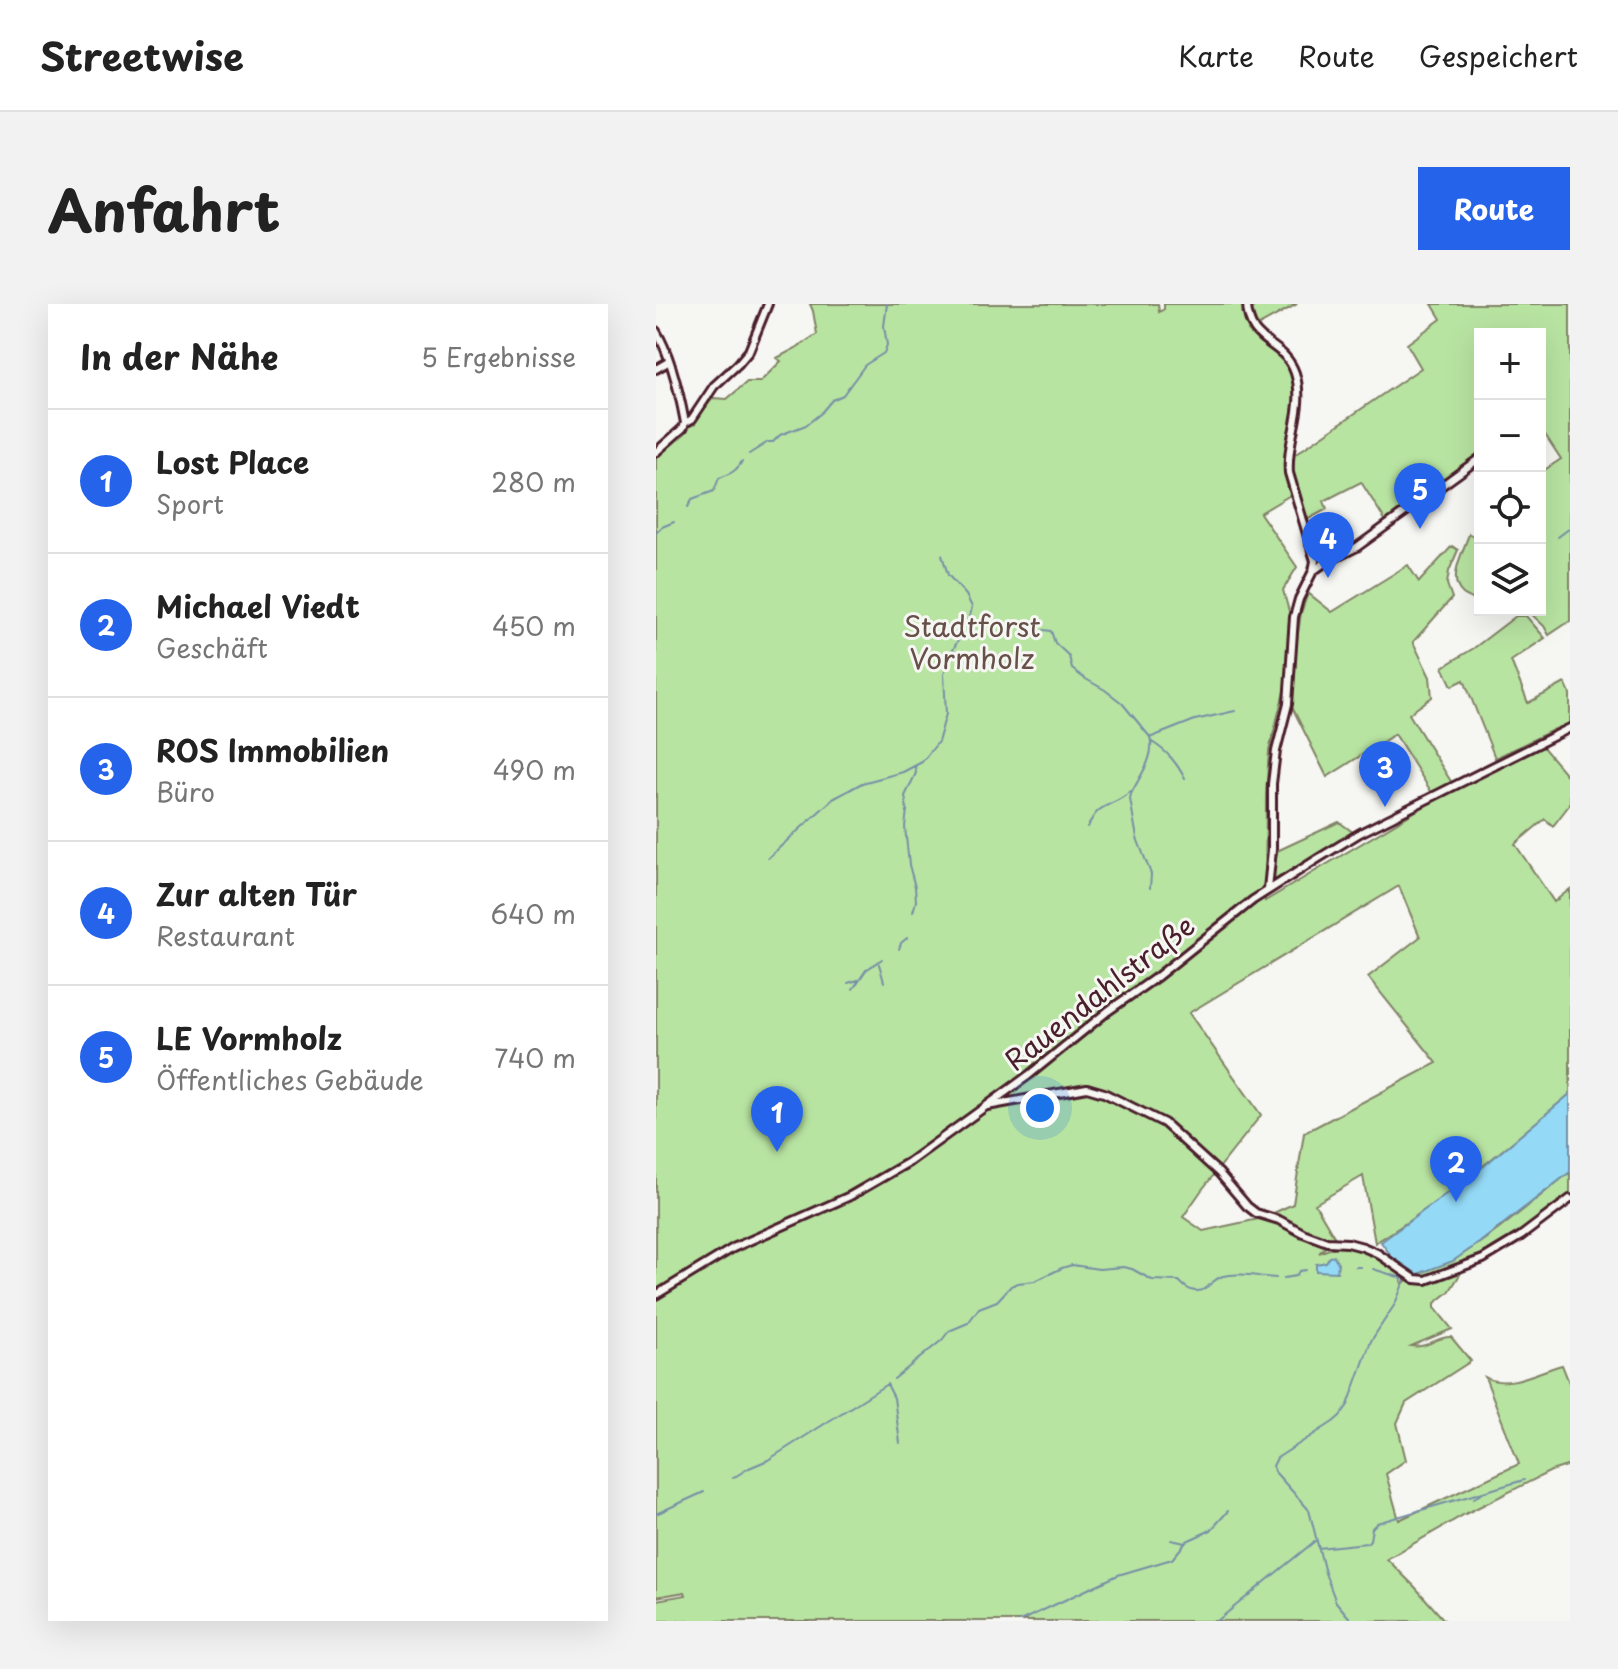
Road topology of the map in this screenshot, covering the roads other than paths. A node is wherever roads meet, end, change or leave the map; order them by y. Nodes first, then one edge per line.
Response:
1 (768, 304) edge
2 (1247, 304) edge
3 (656, 331) edge
4 (668, 362) junction
5 (656, 369) edge
6 (685, 423) junction
7 (656, 452) edge
8 (1474, 462) edge
9 (1313, 571) junction
10 (1570, 728) edge
11 (1268, 889) junction
12 (983, 1107) junction
13 (1570, 1199) edge
14 (656, 1295) edge

1 - 6 street
2 - 9 street
3 - 4 street
4 - 5 street
4 - 6 street
6 - 7 street
8 - 9 street
9 - 11 street
10 - 11 street, Rauendahlstraße
11 - 12 street, Rauendahlstraße
12 - 13 street
12 - 14 street, Rauendahlstraße

